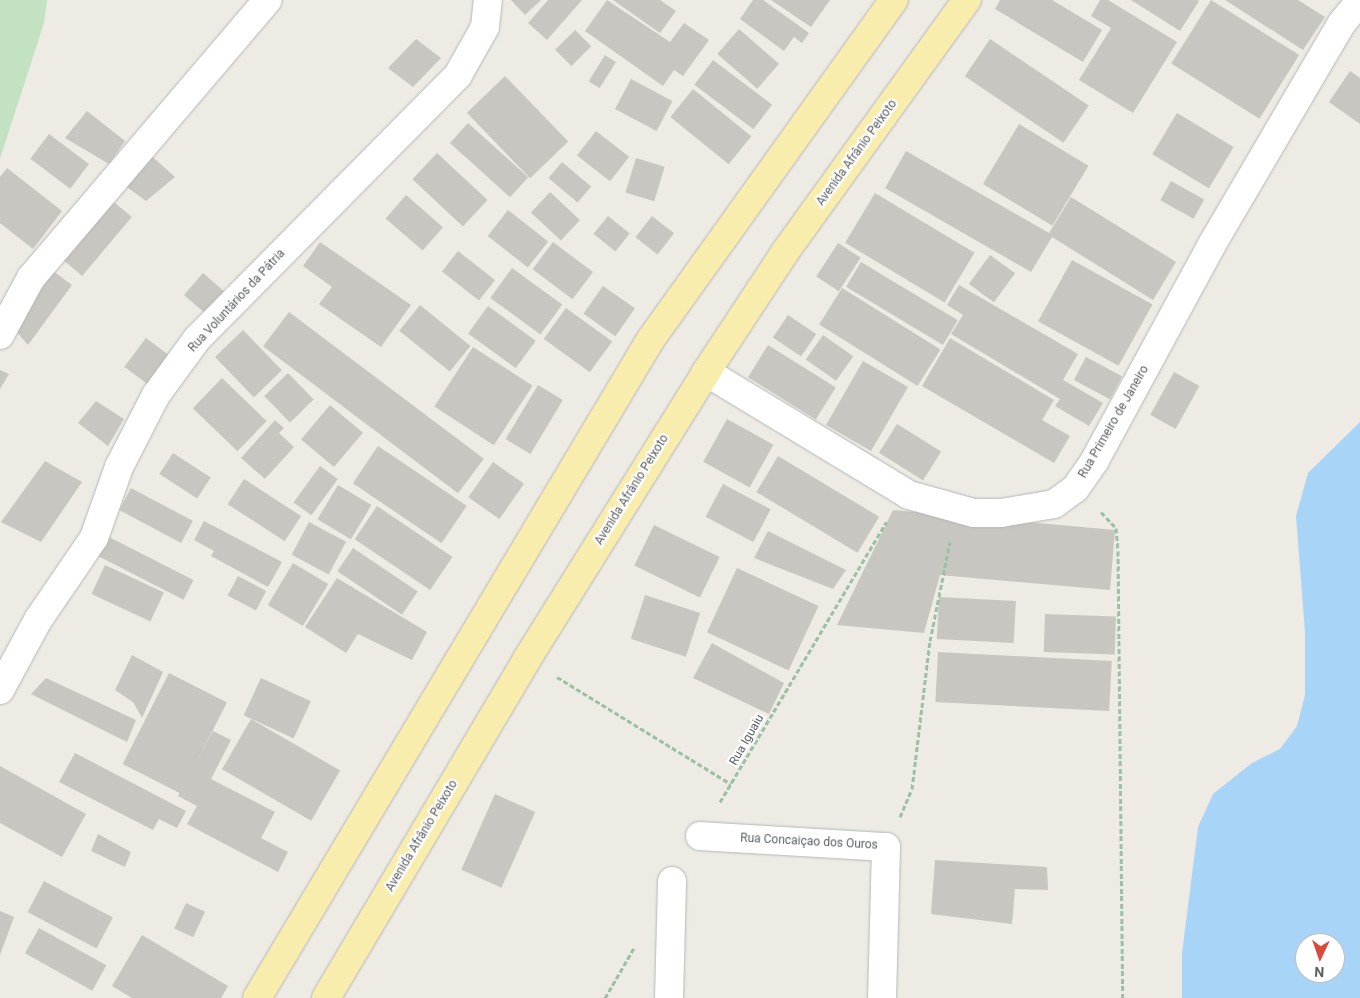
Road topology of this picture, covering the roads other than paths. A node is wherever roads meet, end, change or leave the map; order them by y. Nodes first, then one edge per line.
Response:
1 (268, 0) edge
2 (488, 0) edge
3 (894, 0) edge
4 (967, 0) edge
5 (1360, 1) edge
6 (0, 335) edge
7 (706, 372) junction
8 (0, 690) edge
9 (700, 836) road end
10 (672, 882) dead end
11 (257, 998) edge
12 (326, 998) edge
13 (669, 998) edge
14 (882, 998) edge

1 - 6 street
2 - 8 street, Rua Voluntários da Pátria
3 - 11 main road
4 - 7 main road, Avenida Afrânio Peixoto
5 - 7 street, Rua Primeiro de Janeiro
7 - 12 main road, Avenida Afrânio Peixoto
9 - 14 street, Rua Concaiçao dos Ouros
10 - 13 street

